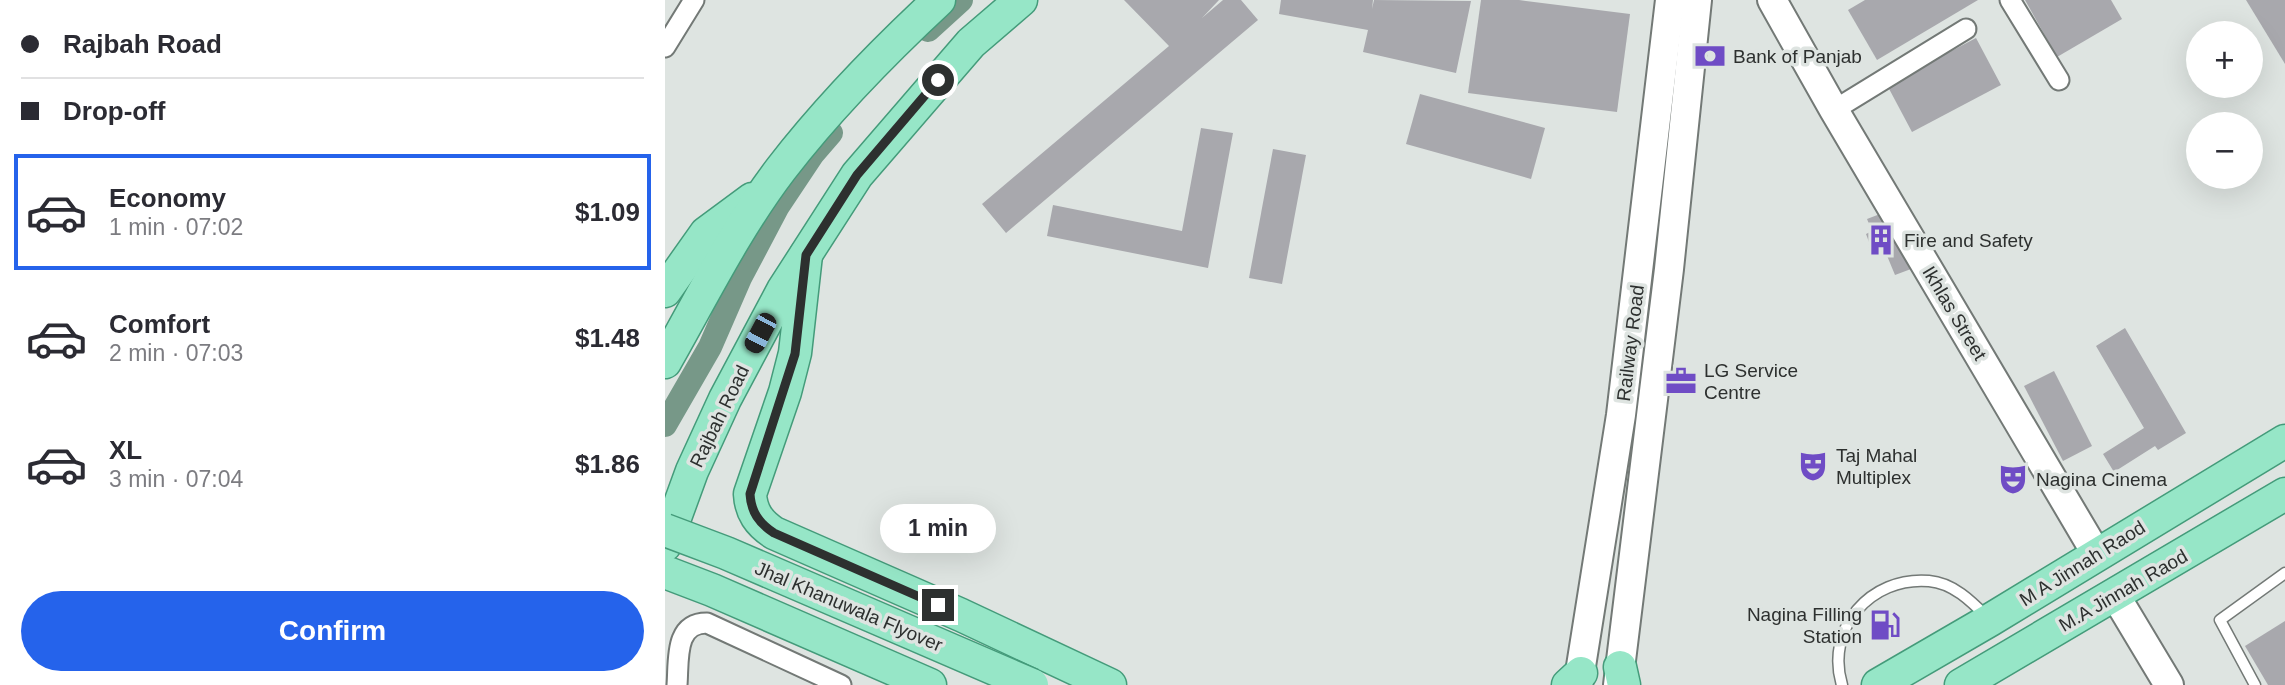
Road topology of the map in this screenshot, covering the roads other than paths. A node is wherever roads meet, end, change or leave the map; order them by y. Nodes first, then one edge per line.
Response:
1 (694, 0) edge
2 (939, 0) edge
3 (1021, 0) edge
4 (1670, 0) edge
5 (1697, 0) edge
6 (1772, 0) edge
7 (2010, 0) edge
8 (1966, 29) dead end
9 (665, 47) edge
10 (2059, 80) dead end
11 (1834, 110) junction
12 (769, 186) junction
13 (806, 255) junction
14 (665, 291) edge
15 (665, 362) edge
16 (2285, 441) edge
17 (2285, 495) edge
18 (665, 530) edge
19 (665, 545) edge
20 (2096, 553) junction
21 (665, 572) edge
22 (2285, 573) edge
23 (2115, 594) junction
24 (1990, 620) junction
25 (1621, 679) edge
26 (1576, 681) edge
27 (677, 685) edge
28 (841, 685) edge
29 (930, 685) edge
30 (1032, 685) edge
31 (1110, 685) edge
32 (1842, 685) edge
33 (1878, 685) edge
34 (1961, 685) edge
35 (2169, 685) edge
36 (2255, 685) edge

1 - 9 street
2 - 12 main road
3 - 13 main road, Rajbah Road
4 - 26 main road, Railway Road
5 - 25 main road, Railway Road
6 - 11 main road, Ikhlas Street
7 - 10 street
8 - 11 street
11 - 20 main road, Ikhlas Street
12 - 14 main road
12 - 15 main road
13 - 19 main road, Rajbah Road
13 - 31 main road
16 - 20 main road, M A Jinnah Raod
17 - 23 main road, M.A Jinnah Raod
18 - 30 main road, Jhal Khanuwala Flyover, bridge
20 - 24 main road, M A Jinnah Raod
21 - 29 main road, Jhal Khanuwala Flyover
22 - 36 lane
23 - 34 main road, M.A Jinnah Raod
23 - 35 main road
24 - 32 lane
24 - 33 main road, M A Jinnah Raod
27 - 28 street

